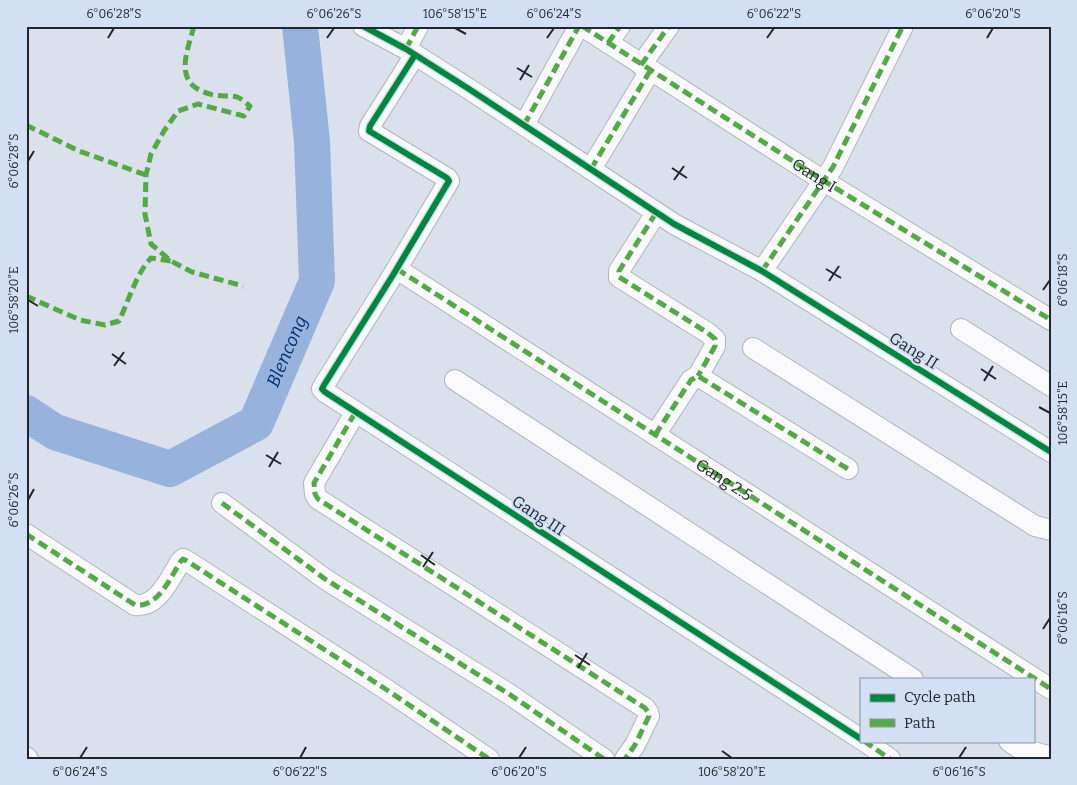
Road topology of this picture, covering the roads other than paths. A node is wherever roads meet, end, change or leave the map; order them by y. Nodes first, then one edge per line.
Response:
1 (363, 26) edge
2 (418, 26) edge
3 (580, 26) edge
4 (620, 26) edge
5 (669, 26) edge
6 (903, 26) edge
7 (608, 43) junction
8 (411, 52) junction
9 (645, 68) junction
10 (524, 125) junction
11 (591, 169) junction
12 (824, 182) junction
13 (656, 213) junction
14 (397, 269) junction
15 (762, 271) junction
16 (1051, 320) edge
17 (961, 329) dead end
18 (753, 348) dead end
19 (698, 376) junction
20 (455, 380) dead end
21 (1051, 386) edge
22 (354, 413) junction
23 (655, 435) junction
24 (1051, 452) edge
25 (848, 469) dead end
26 (222, 503) dead end
27 (1051, 530) edge
28 (26, 534) edge
29 (911, 678) edge
30 (1034, 678) edge
31 (1034, 678) edge
32 (1051, 689) edge
33 (860, 739) edge
34 (865, 742) edge
35 (1010, 742) edge
36 (1051, 757) edge
37 (489, 759) edge
38 (604, 759) edge
39 (624, 759) edge
40 (890, 759) edge

1 - 8 street, Gang II
2 - 8 street
3 - 7 street, Gang I
3 - 10 street, Gang I
4 - 7 street
5 - 9 street
6 - 12 street
7 - 9 street, Gang I
8 - 10 street, Gang II
8 - 14 street
9 - 11 street
9 - 12 street, Gang I
10 - 11 street, Gang II
11 - 13 street, Gang II
12 - 15 street
12 - 16 street, Gang I
13 - 15 street, Gang II
13 - 19 street
14 - 22 street, Gang III
14 - 23 street, Gang 2.5
15 - 24 street, Gang II
17 - 21 street
18 - 27 street
19 - 23 street
19 - 25 street
20 - 29 street
22 - 33 street, Gang III
22 - 39 street
23 - 30 street, Gang 2.5
26 - 38 street
28 - 37 street
31 - 32 street, Gang 2.5
34 - 40 street, Gang III
35 - 36 street

